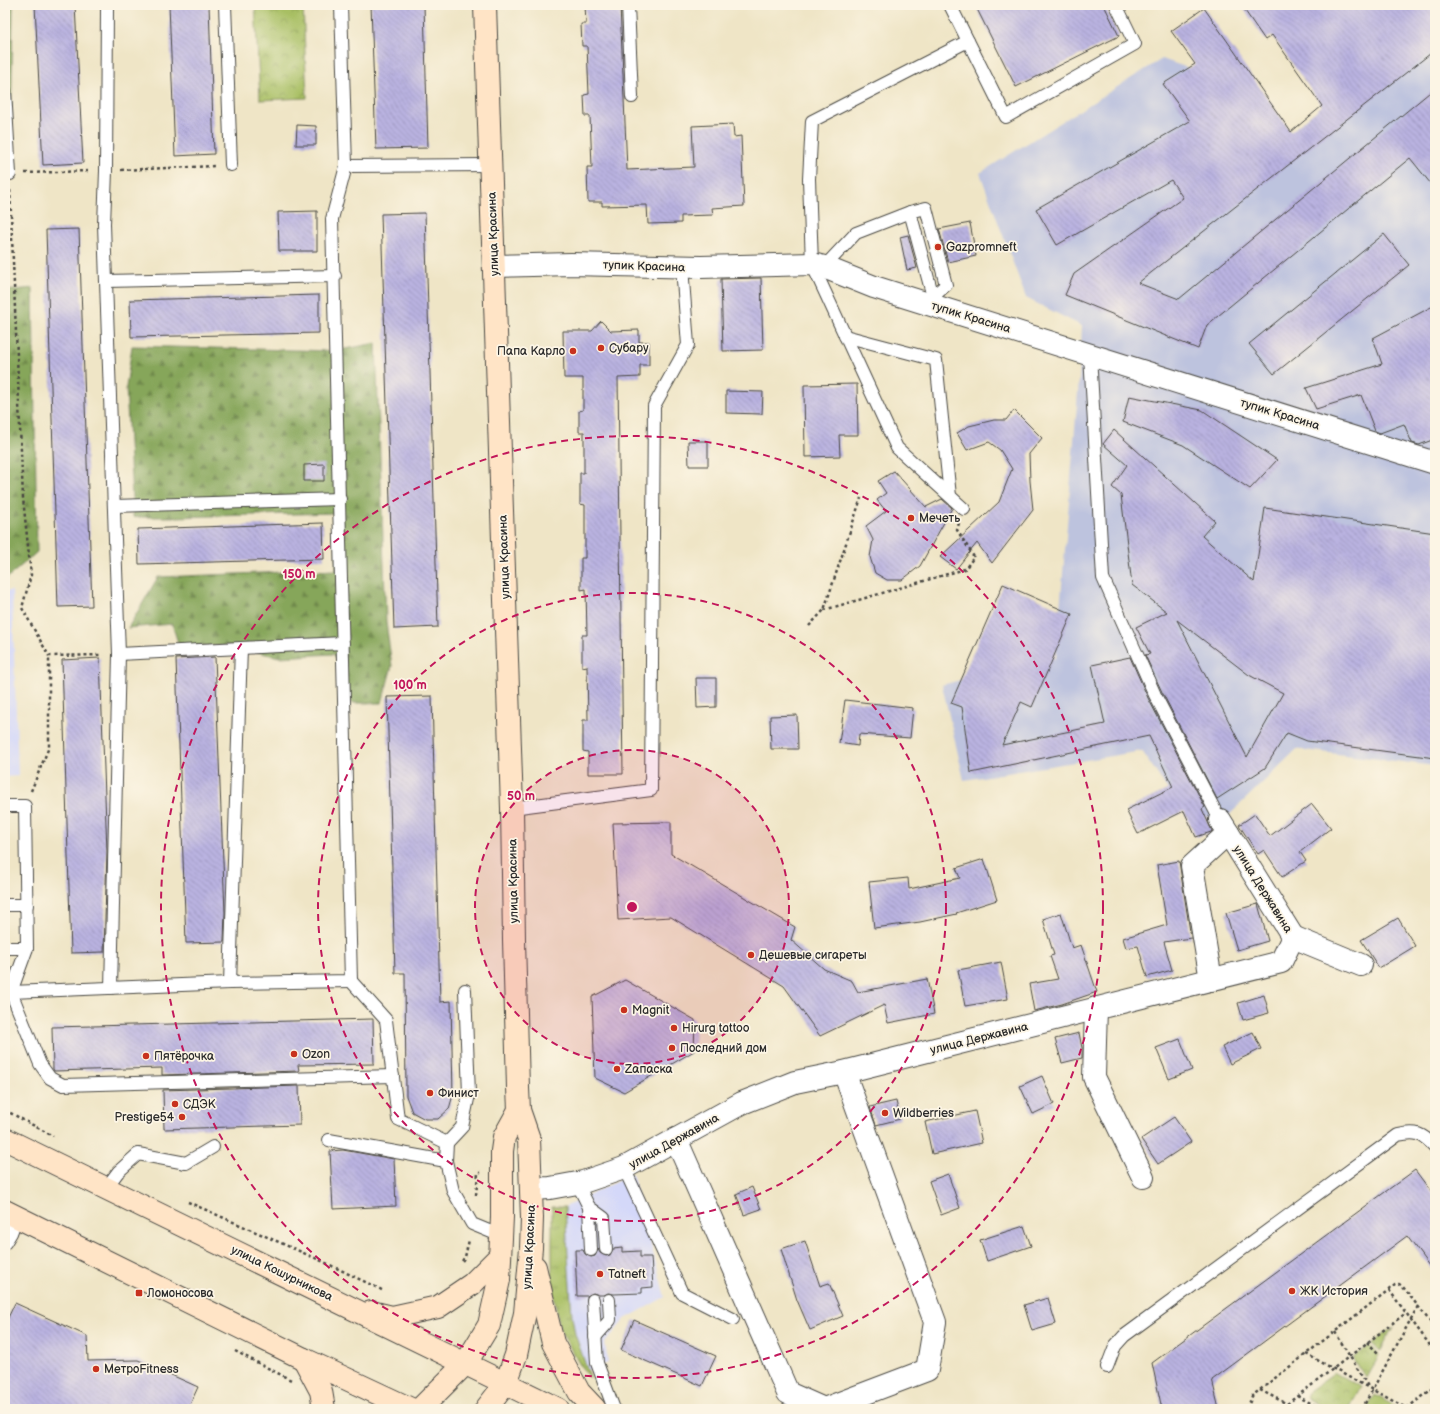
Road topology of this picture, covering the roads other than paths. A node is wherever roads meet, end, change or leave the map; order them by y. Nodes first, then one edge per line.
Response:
1 (107, 5) edge
2 (225, 5) edge
3 (341, 5) edge
4 (485, 5) edge
5 (628, 5) edge
6 (950, 5) edge
7 (1116, 5) edge
8 (968, 41) junction
9 (5, 91) edge
10 (632, 97) dead end
11 (231, 165) road end
12 (490, 165) junction
13 (346, 166) junction
14 (10, 174) road end
15 (910, 212) junction
16 (818, 265) junction
17 (494, 266) junction
18 (682, 267) junction
19 (335, 276) junction
20 (107, 281) junction
21 (929, 300) junction
22 (845, 336) junction
23 (1090, 355) junction
24 (1435, 463) edge
25 (950, 496) junction
26 (340, 499) junction
27 (114, 506) junction
28 (964, 509) road end
29 (343, 644) junction
30 (240, 648) junction
31 (120, 654) junction
32 (5, 806) edge
33 (512, 808) junction
34 (1224, 826) junction
35 (5, 905) edge
36 (27, 905) junction
37 (1293, 938) junction
38 (5, 948) edge
39 (27, 948) junction
40 (1361, 965) dead end
41 (1211, 980) junction
42 (351, 981) junction
43 (230, 984) junction
44 (111, 988) junction
45 (465, 990) dead end
46 (11, 992) junction
47 (1096, 1008) junction
48 (844, 1072) junction
49 (392, 1076) junction
50 (519, 1110) junction
51 (5, 1139) edge
52 (329, 1140) dead end
53 (676, 1140) junction
54 (446, 1143) junction
55 (213, 1147) dead end
56 (1435, 1147) edge
57 (446, 1161) junction
58 (624, 1168) junction
59 (1143, 1177) dead end
60 (577, 1183) junction
61 (106, 1188) junction
62 (531, 1189) junction
63 (589, 1207) junction
64 (11, 1214) edge
65 (5, 1243) edge
66 (501, 1246) junction
67 (531, 1248) junction
68 (606, 1249) dead end
69 (591, 1250) dead end
70 (593, 1300) dead end
71 (609, 1300) dead end
72 (351, 1308) junction
73 (733, 1319) dead end
74 (595, 1337) junction
75 (304, 1359) junction
76 (466, 1363) junction
77 (1107, 1367) dead end
78 (506, 1383) junction
79 (324, 1409) edge
80 (411, 1409) edge
81 (420, 1409) edge
82 (486, 1409) edge
83 (558, 1409) edge
84 (594, 1409) edge
85 (614, 1409) edge

1 - 20 lane
2 - 11 lane
3 - 13 lane
4 - 12 main road, улица Красина
5 - 10 lane
6 - 8 lane
7 - 8 lane
8 - 16 lane
9 - 14 lane
12 - 13 lane
12 - 17 main road, улица Красина
13 - 19 lane
15 - 16 lane
15 - 21 lane
15 - 21 lane
16 - 18 street, тупик Красина
16 - 21 street, тупик Красина
16 - 22 lane
17 - 18 street, тупик Красина
17 - 33 main road, улица Красина
18 - 33 lane
19 - 20 lane
19 - 26 lane
20 - 27 lane
21 - 23 street, тупик Красина
22 - 25 lane
22 - 25 lane
23 - 24 street, тупик Красина
23 - 34 lane
25 - 28 lane
26 - 27 lane
26 - 29 lane
27 - 31 lane
29 - 30 lane
29 - 42 lane
30 - 31 lane
30 - 43 lane
31 - 44 lane
32 - 36 lane
33 - 50 main road, улица Красина
34 - 37 street, улица Державина
34 - 41 street
35 - 36 lane
36 - 39 lane
37 - 40 street
37 - 41 street, улица Державина
38 - 39 lane
39 - 46 lane
41 - 47 street, улица Державина
42 - 43 lane
42 - 49 lane
43 - 44 lane
44 - 46 lane
45 - 54 lane
46 - 49 lane
47 - 48 street, улица Державина
47 - 59 street
48 - 53 street, улица Державина
48 - 53 street
49 - 54 lane
50 - 62 main road, улица Красина
50 - 66 main road
51 - 61 main road, улица Кошурникова
52 - 57 lane
53 - 58 street, улица Державина
54 - 57 lane
55 - 61 lane
56 - 77 lane
57 - 66 lane
58 - 60 street, улица Державина
58 - 73 lane
60 - 62 street, улица Державина
60 - 63 lane
61 - 72 main road, улица Кошурникова
62 - 67 main road, улица Красина
63 - 68 lane
63 - 69 lane
64 - 65 lane
64 - 75 main road
66 - 72 main road
66 - 76 main road
67 - 78 main road, улица Красина
67 - 84 main road
70 - 74 lane
71 - 74 lane
72 - 76 main road, улица Кошурникова
74 - 85 lane
75 - 79 main road
75 - 80 main road
76 - 78 main road, улица Кошурникова
76 - 81 main road
78 - 82 main road, улица Красина
78 - 83 main road, улица Кошурникова

